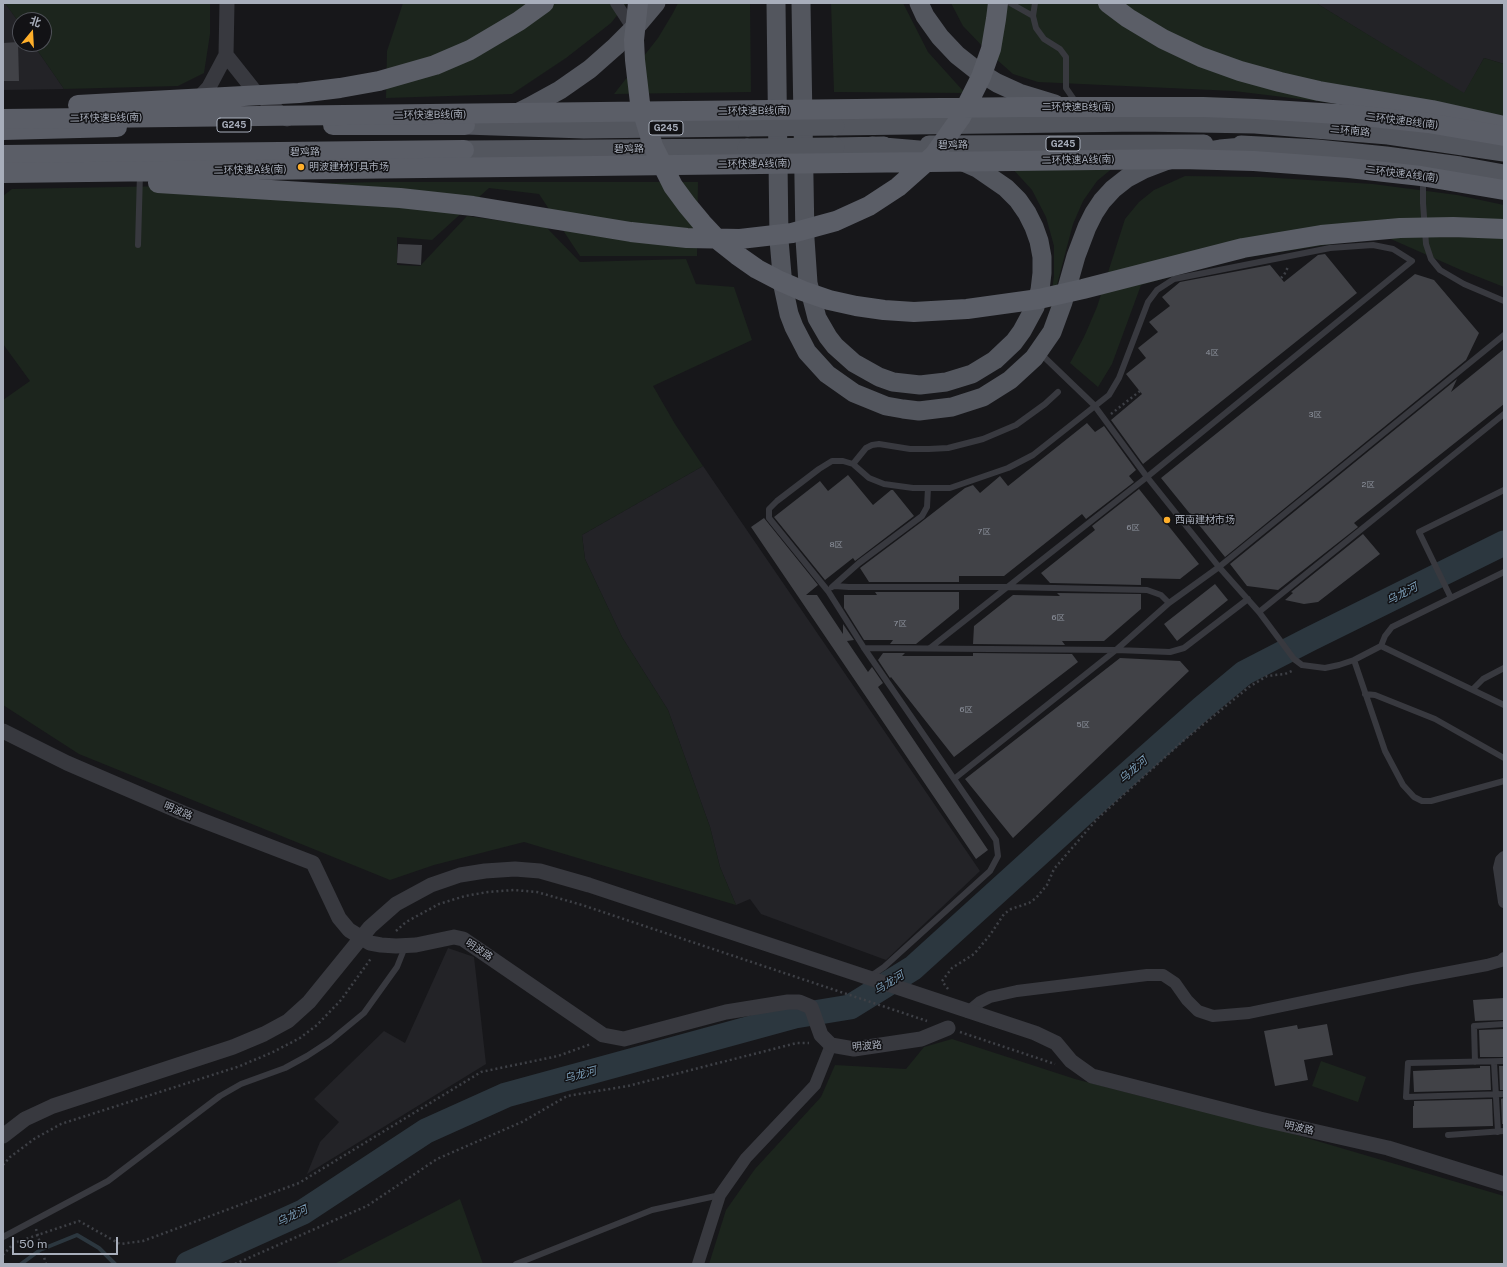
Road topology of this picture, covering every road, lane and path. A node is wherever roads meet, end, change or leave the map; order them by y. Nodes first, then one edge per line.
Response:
1 (227, 3) edge
2 (544, 3) edge
3 (616, 3) edge
4 (650, 3) edge
5 (656, 3) edge
6 (776, 3) edge
7 (802, 3) edge
8 (919, 3) edge
9 (998, 3) edge
10 (1010, 3) edge
11 (1035, 3) edge
12 (1108, 3) edge
13 (1033, 16) junction
14 (637, 18) edge
15 (226, 55) junction
16 (3, 108) edge
17 (1081, 110) junction
18 (3, 119) edge
19 (1195, 123) junction
20 (293, 125) junction
21 (465, 125) junction
22 (172, 126) junction
23 (1504, 126) edge
24 (3, 130) edge
25 (1504, 136) edge
26 (872, 146) junction
27 (1254, 146) junction
28 (464, 150) joint
29 (1424, 150) junction
30 (1504, 152) edge
31 (140, 154) junction
32 (3, 155) edge
33 (3, 174) edge
34 (1504, 174) edge
35 (1504, 190) edge
36 (1504, 229) edge
37 (138, 245) dead end
38 (1504, 301) edge
39 (1504, 335) edge
40 (1038, 352) junction
41 (1140, 391) dead end
42 (1058, 392) dead end
43 (1094, 406) junction
44 (1504, 414) edge
45 (1105, 420) junction
46 (853, 464) junction
47 (1147, 477) junction
48 (928, 488) junction
49 (1504, 490) edge
50 (1219, 567) junction
51 (1504, 572) edge
52 (834, 586) junction
53 (1008, 587) junction
54 (828, 591) junction
55 (1451, 598) junction
56 (1248, 599) junction
57 (1169, 603) junction
58 (1259, 612) junction
59 (1381, 646) junction
60 (864, 648) junction
61 (930, 648) junction
62 (1116, 650) junction
63 (1354, 660) junction
64 (1302, 665) junction
65 (1504, 668) edge
66 (1474, 689) junction
67 (1366, 694) junction
68 (1504, 705) edge
69 (3, 731) edge
70 (1504, 758) edge
71 (954, 779) junction
72 (1504, 780) edge
73 (1504, 857) edge
74 (1504, 902) edge
75 (361, 938) junction
76 (405, 945) junction
77 (381, 946) junction
78 (1504, 958) edge
79 (870, 979) junction
80 (942, 981) dead end
81 (968, 1012) junction
82 (1504, 1024) edge
83 (948, 1028) junction
84 (611, 1036) junction
85 (826, 1040) junction
86 (1504, 1061) edge
87 (1475, 1062) junction
88 (1494, 1062) junction
89 (1057, 1065) dead end
90 (1496, 1094) junction
91 (1504, 1094) edge
92 (1501, 1132) edge
93 (1448, 1135) dead end
94 (3, 1136) edge
95 (3, 1165) edge
96 (1504, 1184) edge
97 (720, 1195) junction
98 (34, 1221) junction
99 (38, 1235) junction
100 (3, 1237) edge
101 (3, 1255) edge
102 (46, 1264) edge
103 (235, 1264) edge
104 (516, 1264) edge
105 (698, 1264) edge

1 - 15 street
2 - 16 highway, bridge
3 - 14 street
4 - 14 main road
5 - 14 main road
6 - 40 main road
7 - 26 main road
8 - 17 main road
9 - 33 highway, bridge
10 - 13 lane
11 - 13 lane
12 - 23 highway
13 - 17 lane
14 - 21 main road
14 - 36 highway, bridge
15 - 20 street
15 - 22 street
17 - 19 main road
18 - 25 highway, 二环快速B线(南), bridge
19 - 21 main road, 碧鸡路 / G245, bridge
19 - 29 main road, 二环南路 / G245
20 - 21 highway, 碧鸡路 / G245
20 - 22 highway, 碧鸡路 / G245
22 - 24 highway, 碧鸡路 / G245
26 - 27 main road, 碧鸡路 / G245
26 - 28 main road, 碧鸡路 / G245, bridge
27 - 29 main road, 二环南路 / G245
27 - 40 main road
28 - 31 highway, 碧鸡路 / G245
29 - 30 main road, 二环南路 / G245
29 - 34 main road, 二环南路 / G245
29 - 38 lane
31 - 32 highway, 碧鸡路 / G245
31 - 37 lane
33 - 35 highway, 二环快速A线(南), bridge
39 - 50 lane
40 - 43 lane
41 - 45 path
42 - 46 lane
43 - 45 lane
43 - 47 lane
43 - 48 lane
44 - 58 lane
45 - 47 lane
46 - 48 lane
46 - 54 lane
47 - 50 lane
47 - 53 lane
48 - 52 lane
49 - 55 lane
50 - 56 lane
50 - 57 lane
51 - 55 lane
52 - 53 lane
52 - 54 lane
53 - 57 lane
53 - 61 lane
54 - 60 lane
55 - 59 lane
56 - 58 lane
56 - 62 lane
57 - 62 lane
58 - 64 lane
59 - 63 lane
59 - 66 lane
60 - 61 lane
60 - 71 lane
61 - 62 lane
62 - 71 lane
63 - 64 lane
63 - 67 lane
64 - 80 path
65 - 66 lane
66 - 68 lane
67 - 70 lane
67 - 72 lane
69 - 75 street, 明波路
71 - 79 lane
73 - 74 street
75 - 77 street, 明波路
75 - 79 street
75 - 94 street
76 - 77 street, 明波路
76 - 84 street, 明波路
76 - 98 lane
77 - 83 path
77 - 95 path
78 - 81 street
79 - 81 street
81 - 96 street, 明波路
82 - 87 lane
83 - 85 street, 明波路
83 - 89 path
84 - 85 street, 明波路
84 - 99 path
85 - 97 street
85 - 103 path
86 - 88 lane
87 - 88 lane
87 - 90 lane
88 - 90 lane
90 - 91 lane
90 - 92 lane
92 - 93 lane
97 - 104 lane
97 - 105 street
98 - 99 path
98 - 100 lane
99 - 101 path
99 - 102 path

